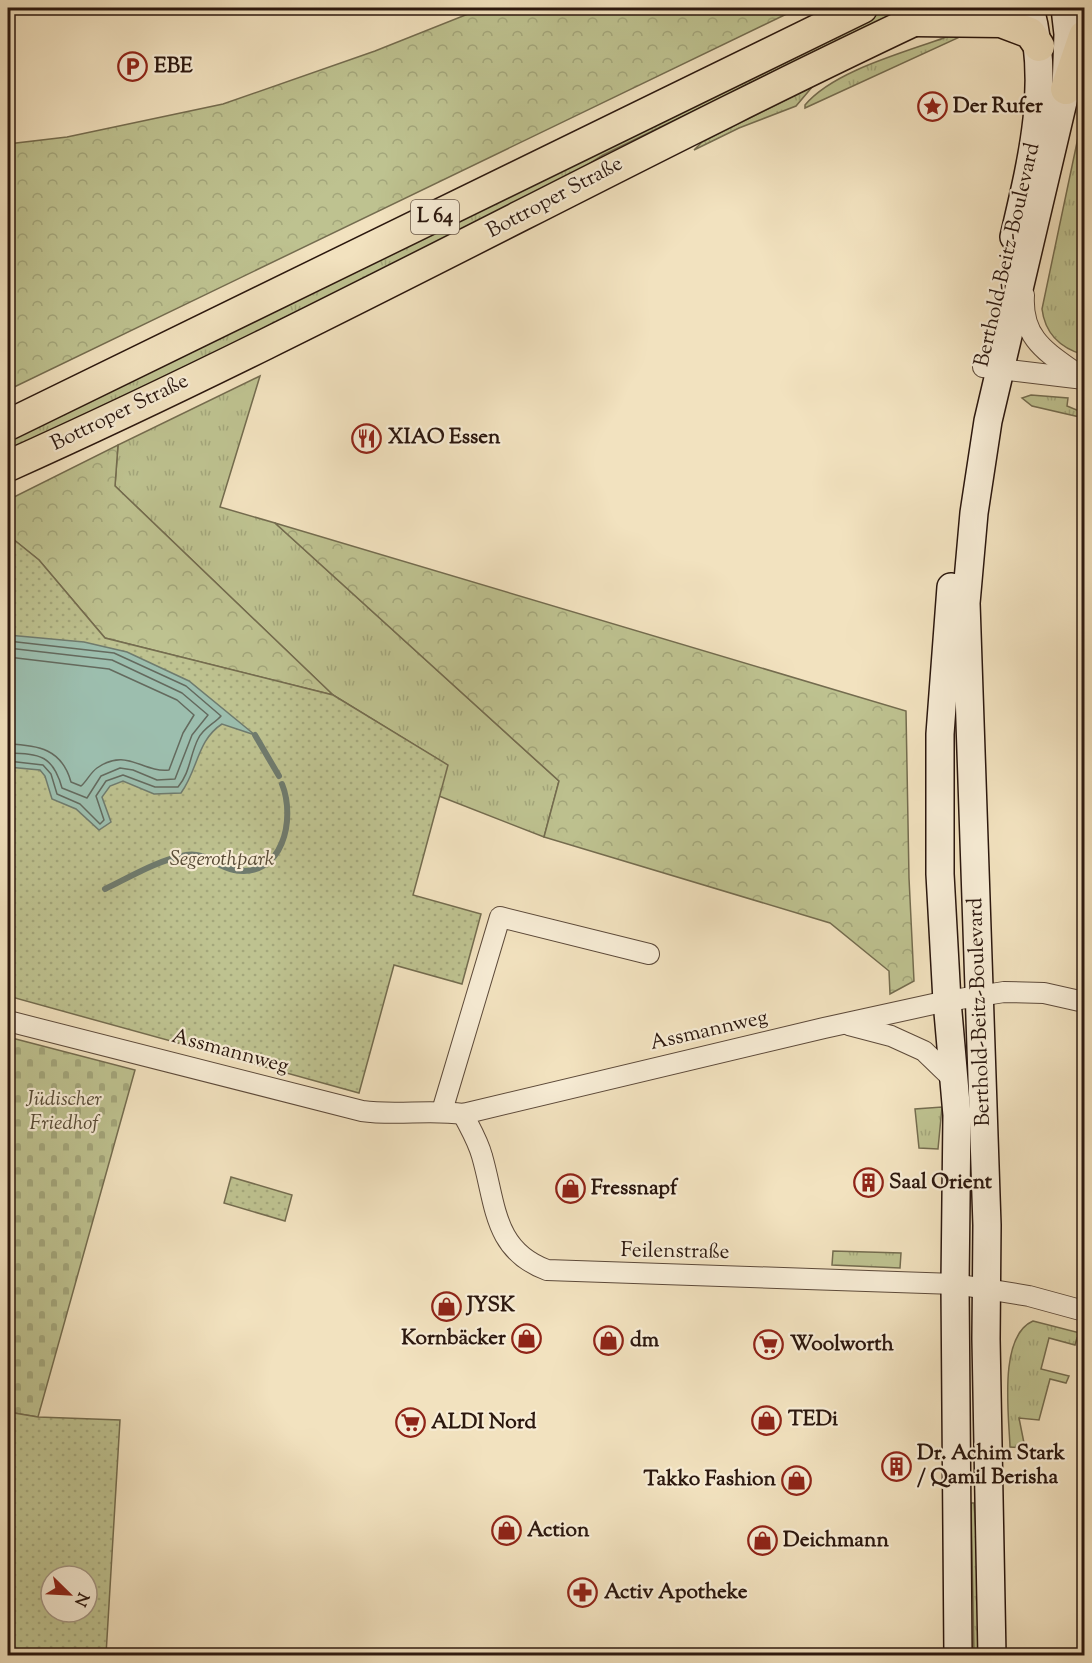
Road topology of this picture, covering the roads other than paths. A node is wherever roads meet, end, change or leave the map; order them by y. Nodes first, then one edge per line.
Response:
1 (862, 8) edge
2 (941, 8) edge
3 (1030, 8) edge
4 (1065, 8) edge
5 (912, 21) junction
6 (1084, 36) edge
7 (1039, 46) junction
8 (1066, 89) junction
9 (1026, 267) junction
10 (991, 369) junction
11 (1084, 379) edge
12 (8, 425) edge
13 (8, 466) edge
14 (649, 954) dead end
15 (980, 996) junction
16 (947, 1002) junction
17 (1084, 1002) edge
18 (8, 1021) edge
19 (847, 1024) junction
20 (954, 1080) junction
21 (442, 1111) junction
22 (463, 1114) junction
23 (955, 1284) junction
24 (986, 1288) junction
25 (1084, 1311) edge
26 (958, 1656) edge
27 (992, 1656) edge

1 - 12 main road, Bottroper Straße / L 64
2 - 5 main road, Bottroper Straße / L 64
3 - 7 main road, Berthold-Beitz-Boulevard
4 - 8 main road, Berthold-Beitz-Boulevard
5 - 7 main road
5 - 13 main road, Bottroper Straße / L 64
6 - 8 main road
7 - 10 main road, Berthold-Beitz-Boulevard
8 - 9 main road, Berthold-Beitz-Boulevard
9 - 10 main road, Berthold-Beitz-Boulevard
9 - 11 street
10 - 11 street
10 - 15 main road, Berthold-Beitz-Boulevard
10 - 16 main road, Berthold-Beitz-Boulevard
14 - 21 street
15 - 16 street, Assmannweg
15 - 17 street, Assmannweg
15 - 24 main road, Berthold-Beitz-Boulevard
16 - 19 street, Assmannweg
16 - 20 main road, Berthold-Beitz-Boulevard
18 - 21 street, Assmannweg
19 - 20 street, Assmannweg
19 - 22 street, Assmannweg
20 - 23 main road, Berthold-Beitz-Boulevard
21 - 22 street, Assmannweg
22 - 23 street, Feilenstraße
23 - 24 street, Feilenstraße
23 - 26 main road, Berthold-Beitz-Boulevard
24 - 25 street, Feilenstraße
24 - 27 main road, Berthold-Beitz-Boulevard

